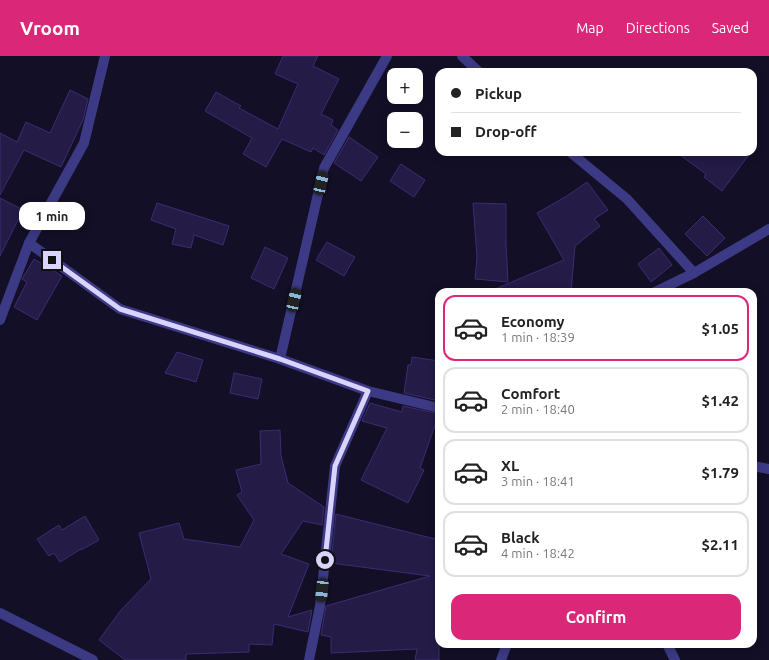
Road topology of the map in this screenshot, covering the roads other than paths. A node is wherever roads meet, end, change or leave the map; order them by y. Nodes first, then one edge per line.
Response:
1 (105, 56) edge
2 (387, 56) edge
3 (462, 56) edge
4 (476, 68) edge
5 (575, 156) edge
6 (769, 229) edge
7 (29, 243) junction
8 (694, 273) junction
9 (663, 288) edge
10 (0, 320) edge
11 (280, 359) junction
12 (368, 391) junction
13 (435, 407) edge
14 (757, 467) edge
15 (769, 469) edge
16 (0, 613) edge
17 (506, 648) edge
18 (669, 648) edge
19 (93, 660) edge
20 (309, 660) edge
21 (501, 660) edge
22 (675, 660) edge

1 - 7 street
2 - 11 street
3 - 4 street
5 - 8 street
6 - 8 street
7 - 10 street
7 - 11 street
8 - 9 street
11 - 12 street
12 - 13 street
12 - 20 street
14 - 15 street
16 - 19 street
17 - 21 street
18 - 22 street

